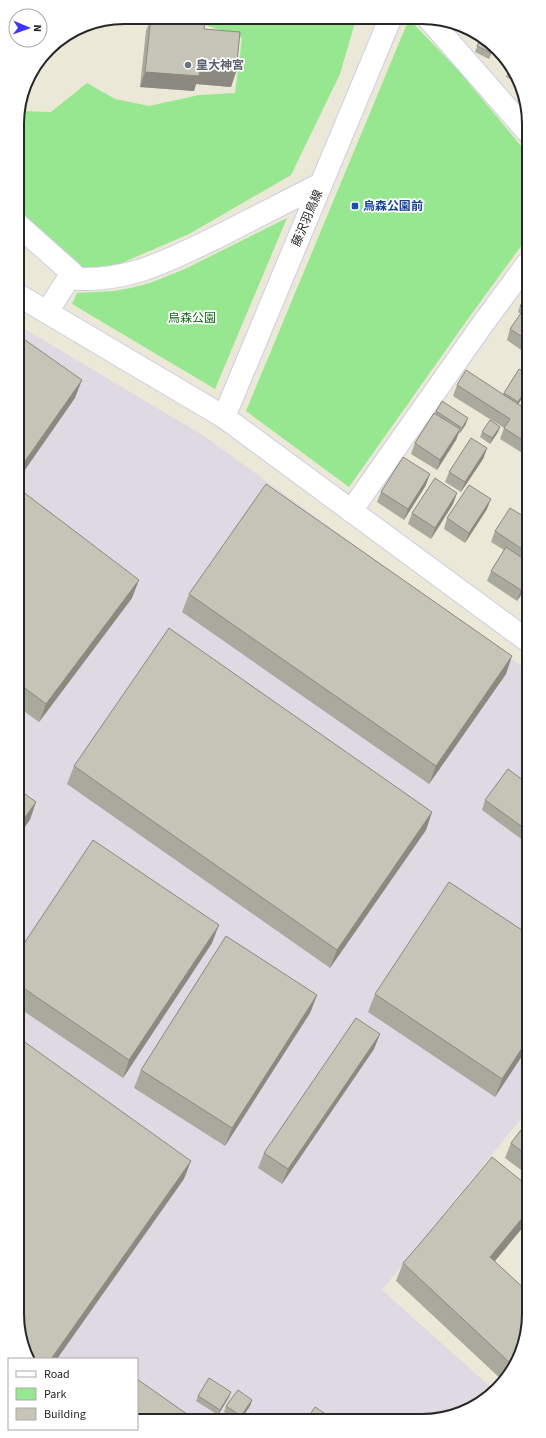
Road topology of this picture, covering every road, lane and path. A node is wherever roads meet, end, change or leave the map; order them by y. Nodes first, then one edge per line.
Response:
1 (388, 24) edge
2 (434, 25) edge
3 (522, 125) edge
4 (321, 184) junction
5 (24, 230) edge
6 (522, 271) edge
7 (68, 278) junction
8 (24, 299) edge
9 (47, 312) junction
10 (224, 417) junction
11 (352, 511) junction
12 (522, 637) edge

1 - 4 street, 藤沢羽鳥線
2 - 3 street
4 - 7 street
4 - 10 street, 藤沢羽鳥線
5 - 7 street
6 - 11 street
7 - 9 street
8 - 9 street
9 - 10 street
10 - 11 street
11 - 12 street

